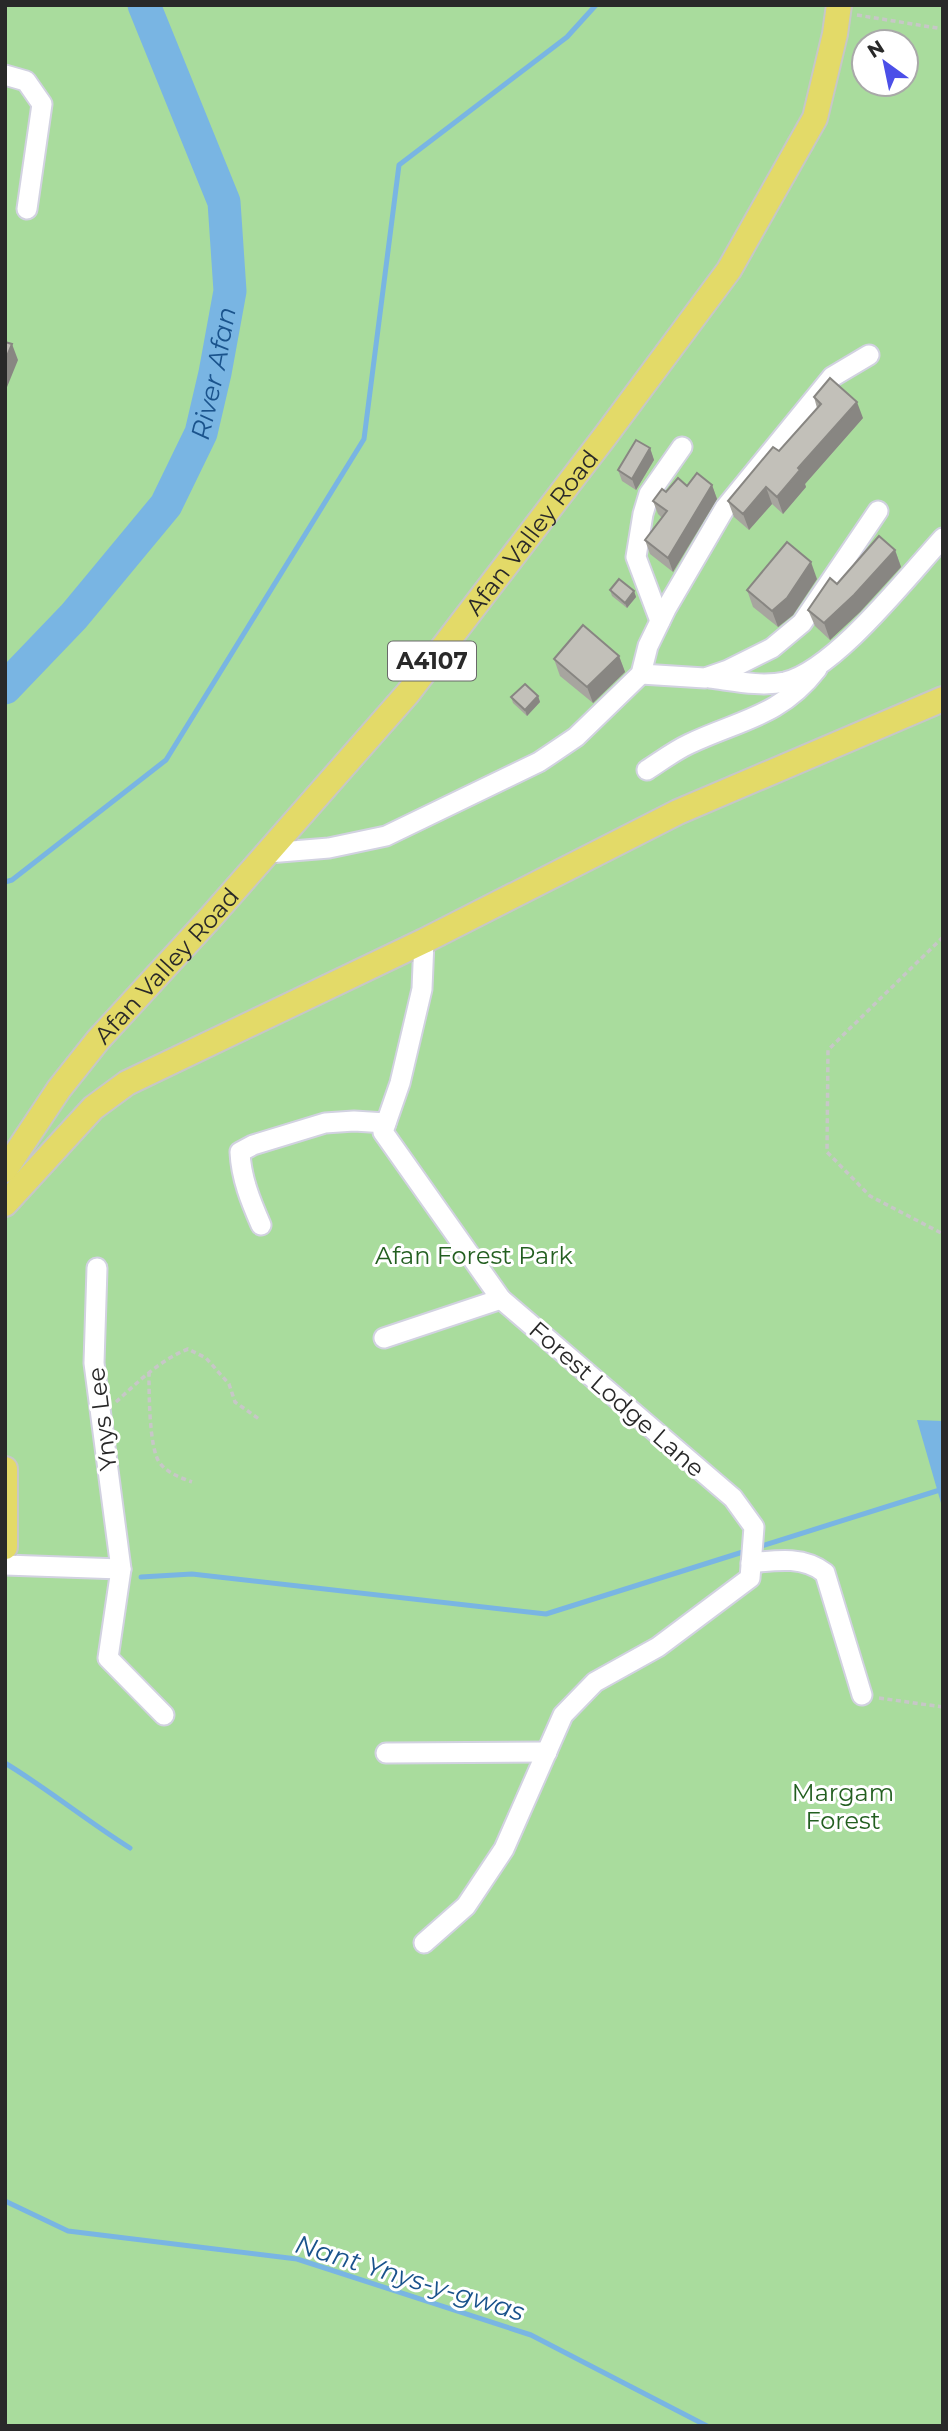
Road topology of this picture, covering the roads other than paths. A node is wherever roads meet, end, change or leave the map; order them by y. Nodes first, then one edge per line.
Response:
1 (838, 9) edge
2 (5, 75) edge
3 (27, 209) dead end
4 (869, 355) dead end
5 (681, 447) dead end
6 (878, 511) dead end
7 (943, 538) edge
8 (660, 621) junction
9 (820, 666) junction
10 (641, 674) junction
11 (705, 678) junction
12 (943, 699) edge
13 (647, 770) dead end
14 (268, 853) junction
15 (424, 941) junction
16 (386, 1124) junction
17 (5, 1170) edge
18 (5, 1205) edge
19 (261, 1226) dead end
20 (97, 1268) dead end
21 (501, 1299) junction
22 (384, 1338) dead end
23 (5, 1469) edge
24 (5, 1547) edge
25 (752, 1553) junction
26 (5, 1565) edge
27 (121, 1569) junction
28 (862, 1695) road end
29 (164, 1715) dead end
30 (547, 1752) junction
31 (386, 1753) dead end
32 (425, 1942) dead end

1 - 14 main road, Afan Valley Road / A4107
2 - 3 street
4 - 8 street
5 - 8 street
6 - 11 street
7 - 9 street
8 - 10 street
9 - 11 street
9 - 13 street
10 - 11 street
10 - 14 street
12 - 15 main road
14 - 17 main road, Afan Valley Road / A4107
15 - 16 street
15 - 18 main road
16 - 19 street
16 - 21 street, Forest Lodge Lane
20 - 27 street, Ynys Lee
21 - 22 street
21 - 25 street, Forest Lodge Lane
23 - 24 main road
25 - 28 street
25 - 30 street
26 - 27 street
27 - 29 street, Ynys Lee
30 - 31 street
30 - 32 street

